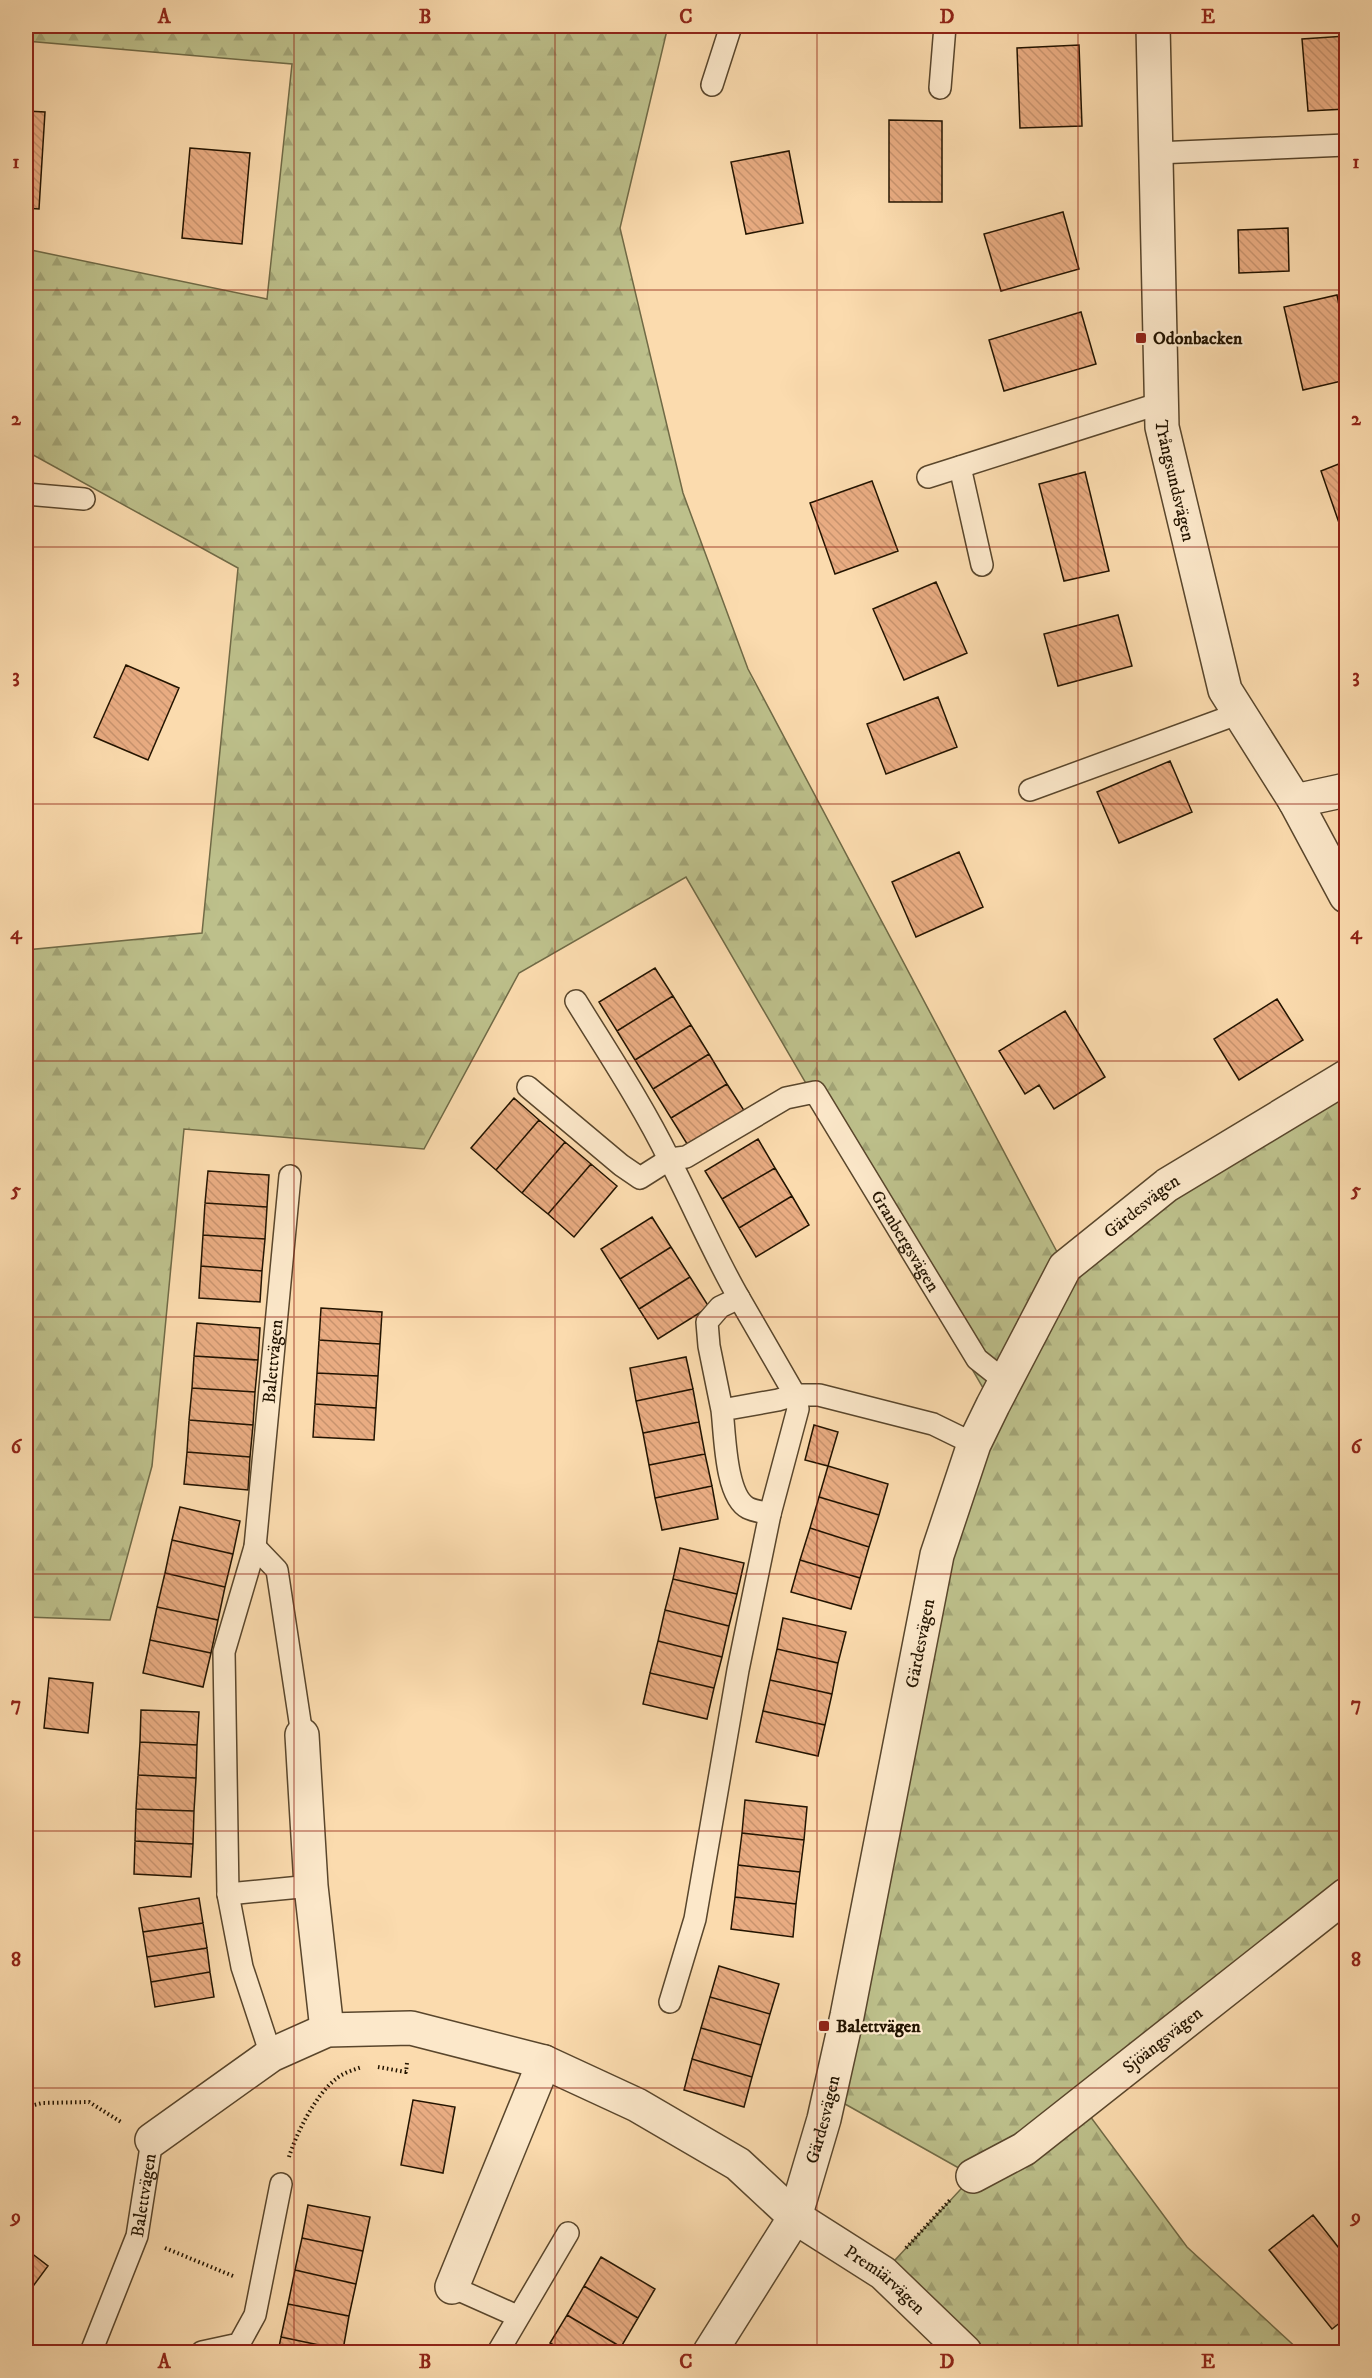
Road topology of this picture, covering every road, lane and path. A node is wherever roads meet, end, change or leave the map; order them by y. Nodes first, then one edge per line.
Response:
1 (731, 26) edge
2 (945, 26) edge
3 (1153, 26) edge
4 (712, 85) dead end
5 (940, 88) dead end
6 (1347, 145) edge
7 (1156, 153) junction
8 (1161, 403) junction
9 (960, 467) junction
10 (928, 477) dead end
11 (26, 494) edge
12 (84, 499) dead end
13 (982, 565) dead end
14 (1240, 713) junction
15 (1030, 790) dead end
16 (1347, 790) edge
17 (1295, 801) junction
18 (1347, 896) edge
19 (576, 1001) dead end
20 (1347, 1077) edge
21 (528, 1087) dead end
22 (670, 1159) junction
23 (290, 1176) dead end
24 (739, 1298) junction
25 (1006, 1382) junction
26 (795, 1395) junction
27 (722, 1410) junction
28 (974, 1444) junction
29 (770, 1514) junction
30 (255, 1547) junction
31 (302, 1735) joint
32 (312, 1886) junction
33 (228, 1893) junction
34 (1347, 1895) edge
35 (670, 2002) dead end
36 (327, 2030) junction
37 (271, 2055) junction
38 (544, 2062) junction
39 (406, 2072) dead end
40 (26, 2107) edge
41 (296, 2137) dead end
42 (152, 2140) junction
43 (973, 2176) joint
44 (281, 2184) dead end
45 (795, 2217) junction
46 (568, 2233) dead end
47 (136, 2236) junction
48 (883, 2273) junction
49 (261, 2286) junction
50 (452, 2287) joint
51 (517, 2316) junction
52 (91, 2352) edge
53 (202, 2352) edge
54 (498, 2352) edge
55 (710, 2352) edge
56 (965, 2352) edge

1 - 4 lane
2 - 5 lane
3 - 7 street, Trångsundsvägen
6 - 7 lane
7 - 8 street, Trångsundsvägen
8 - 9 lane
8 - 14 street, Trångsundsvägen
9 - 10 lane
9 - 13 lane
11 - 12 lane
14 - 15 lane
14 - 17 street, Trångsundsvägen
16 - 17 street
17 - 18 street, Trångsundsvägen
19 - 22 lane
20 - 25 street, Gärdesvägen
21 - 22 lane
22 - 24 lane
22 - 25 lane, Granbergsvägen
23 - 30 lane, Balettvägen
24 - 26 lane
24 - 27 lane
25 - 28 street, Gärdesvägen
26 - 27 lane
26 - 28 lane
26 - 29 lane
27 - 29 lane
28 - 45 street, Gärdesvägen
29 - 35 lane
30 - 31 lane
30 - 33 lane, Balettvägen
31 - 32 street
32 - 33 lane
32 - 36 street
33 - 37 lane, Balettvägen
34 - 43 street, Sjöängsvägen
36 - 37 street, Balettvägen
36 - 38 street, Balettvägen
37 - 42 street, Balettvägen
38 - 45 street, Balettvägen
38 - 50 street
39 - 41 path
40 - 42 path
42 - 47 lane, Balettvägen
43 - 48 path
44 - 49 lane
45 - 48 street, Premiärvägen
45 - 55 street, Gärdesvägen
46 - 51 lane
47 - 49 path
47 - 52 lane, Balettvägen
48 - 56 street, Premiärvägen
49 - 53 lane
50 - 51 lane
51 - 54 lane

